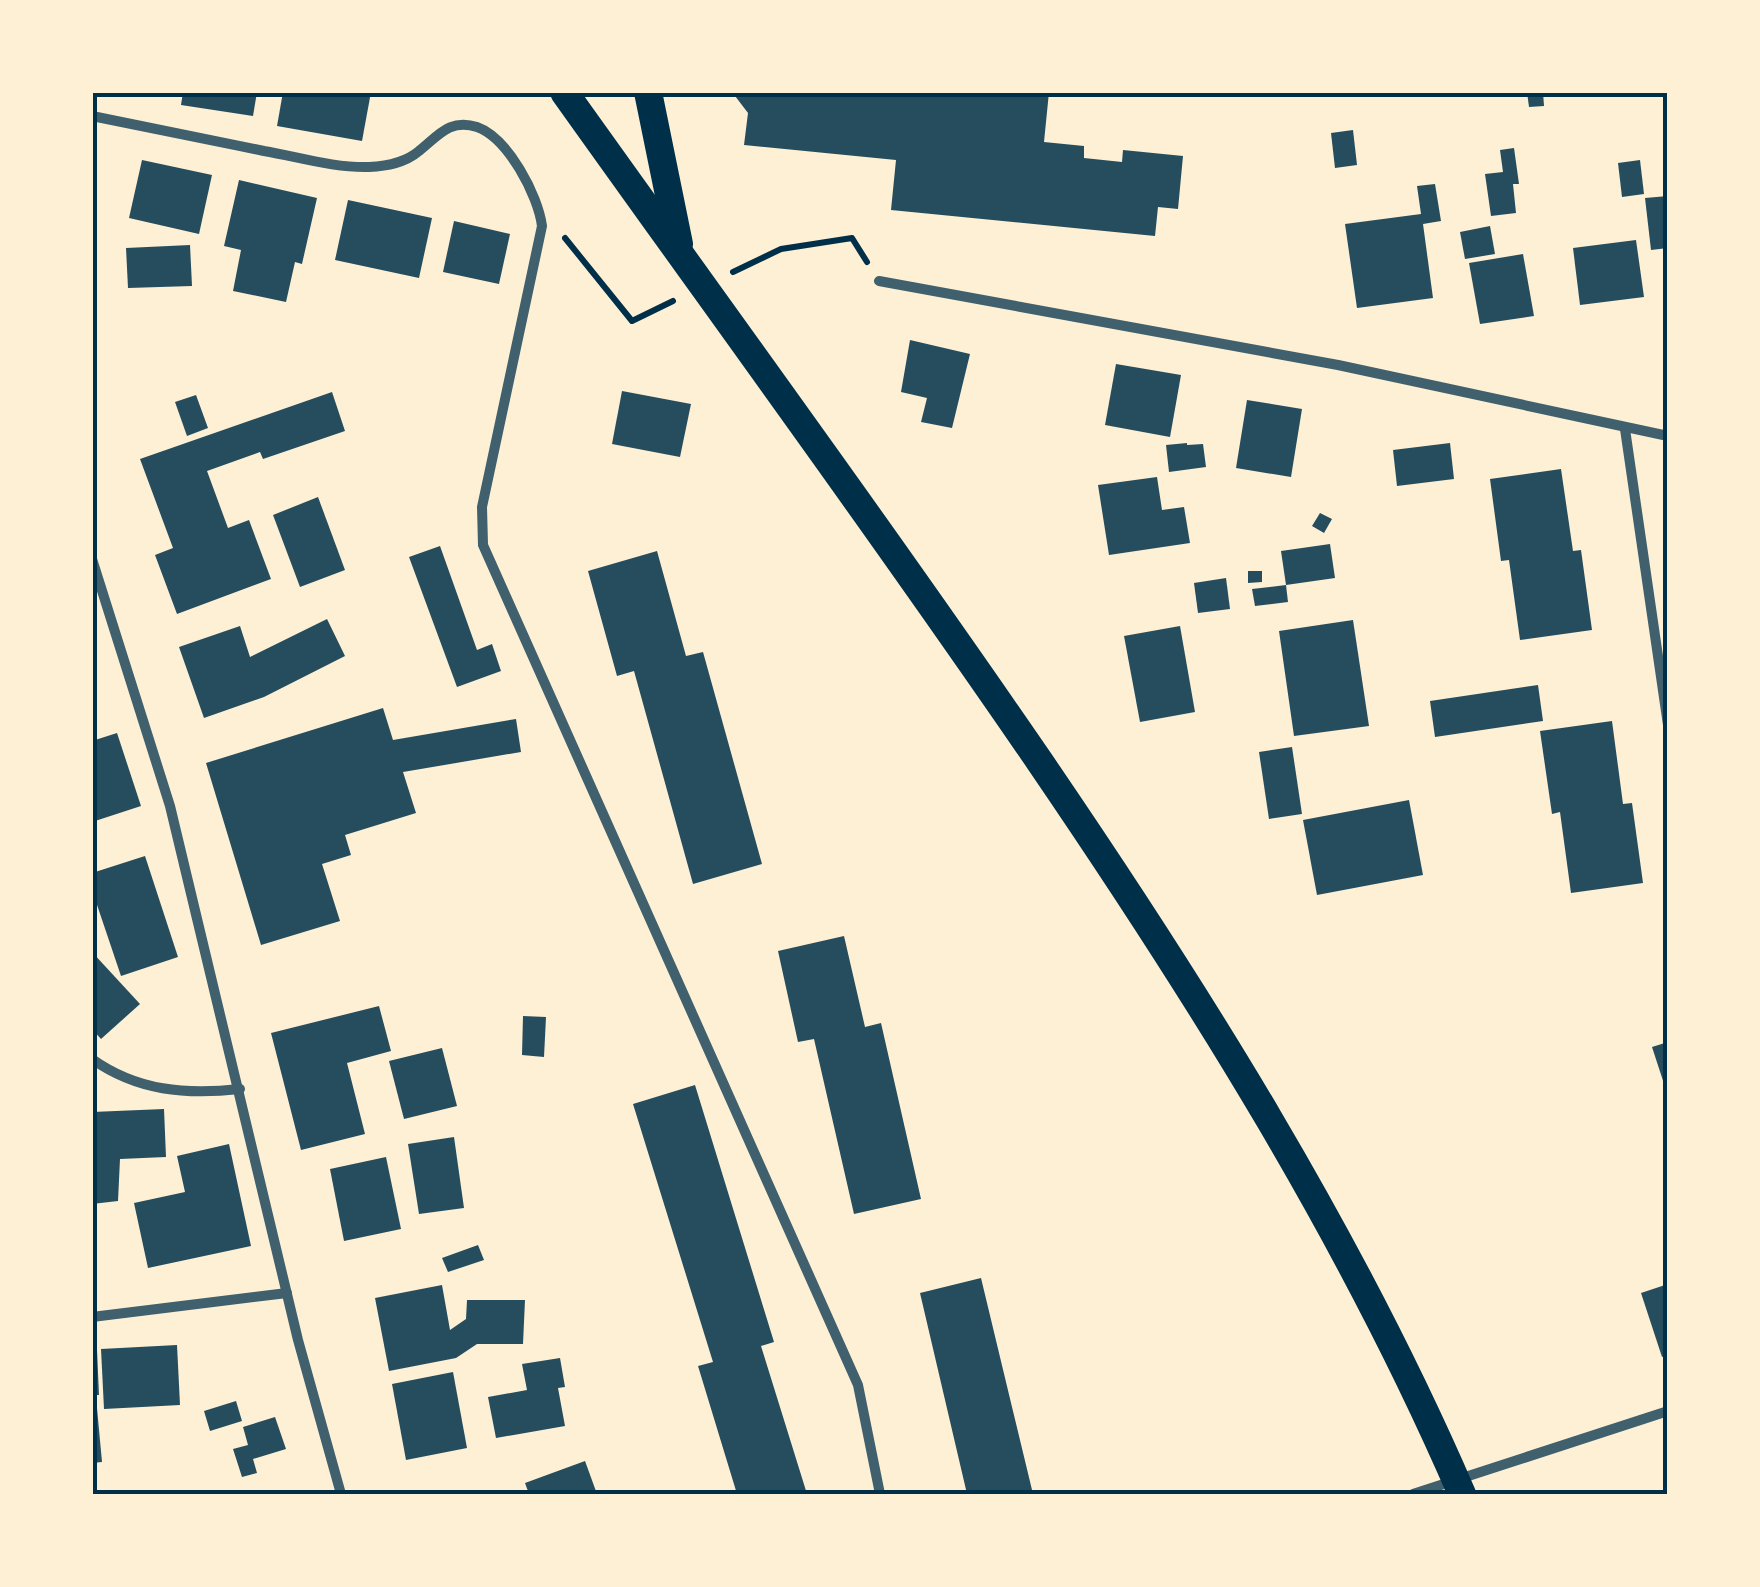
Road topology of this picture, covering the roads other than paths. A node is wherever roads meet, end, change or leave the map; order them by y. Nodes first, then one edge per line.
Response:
1 (564, 92) edge
2 (648, 92) edge
3 (92, 116) edge
4 (681, 256) junction
5 (878, 281) dead end
6 (1625, 428) junction
7 (1668, 436) edge
8 (92, 559) edge
9 (1668, 725) edge
10 (92, 1059) edge
11 (240, 1090) junction
12 (287, 1293) junction
13 (92, 1317) edge
14 (1668, 1411) edge
15 (341, 1494) edge
16 (880, 1494) edge
17 (1413, 1494) edge
18 (1462, 1494) edge

1 - 4 highway
2 - 4 highway
3 - 16 street
4 - 18 highway
5 - 6 street
6 - 7 street
6 - 9 street
8 - 11 street
10 - 11 street
11 - 12 street
12 - 13 street
12 - 15 street
14 - 17 street

